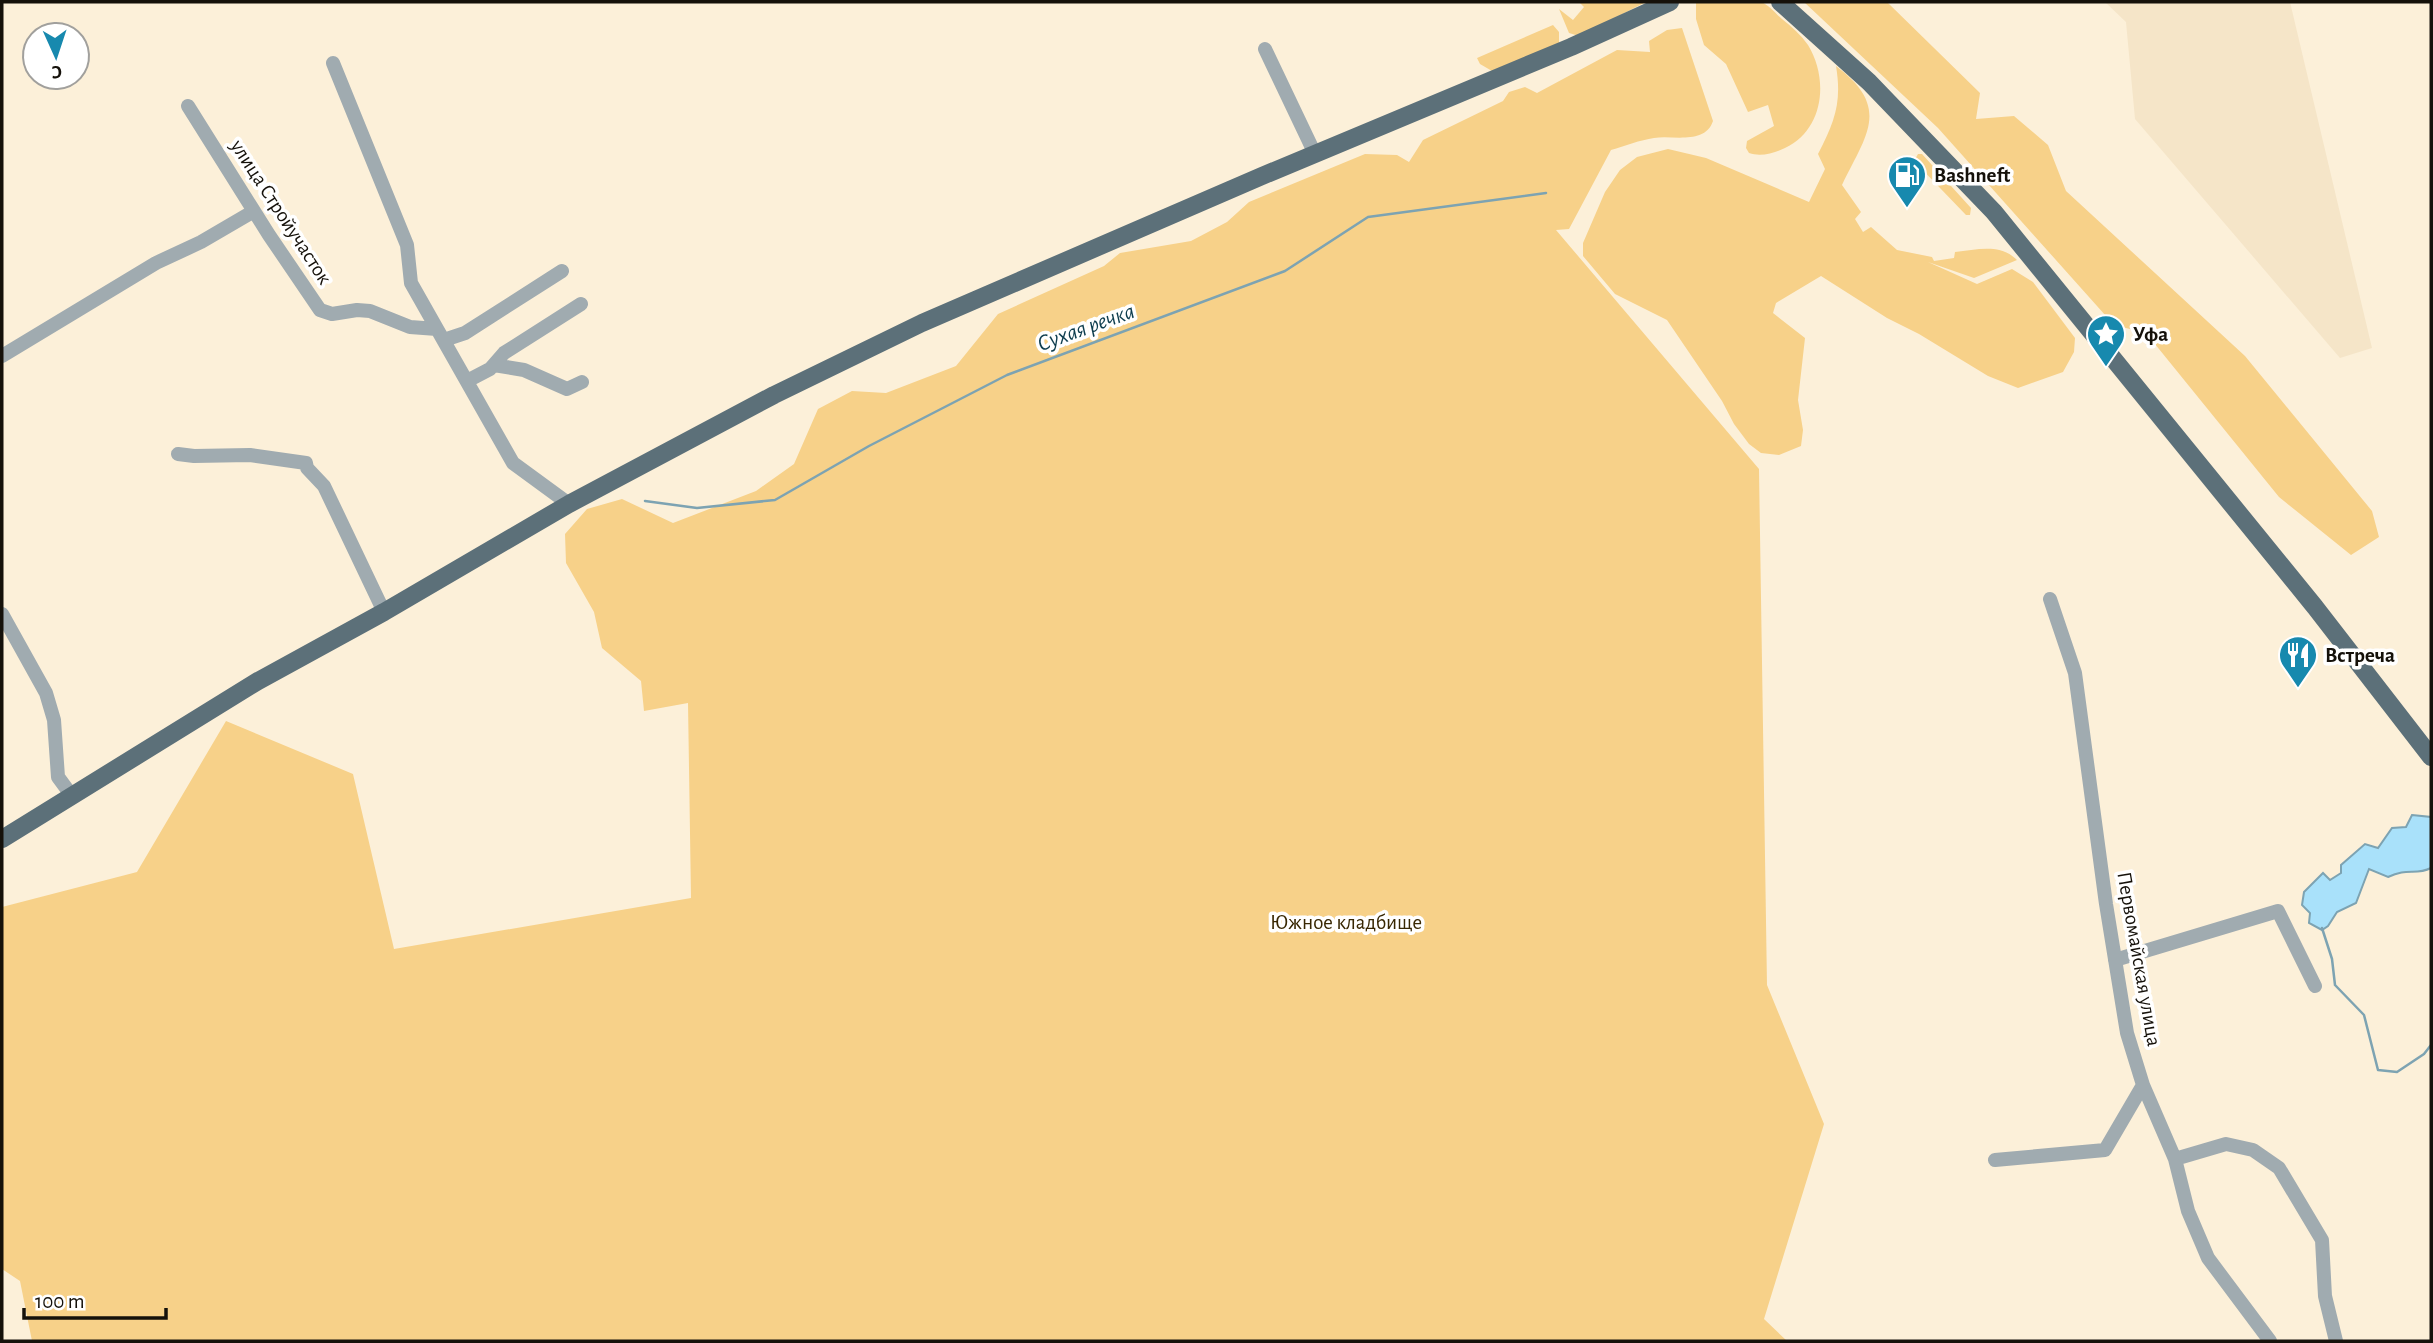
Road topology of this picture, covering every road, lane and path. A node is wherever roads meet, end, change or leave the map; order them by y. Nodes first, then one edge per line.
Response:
1 (1670, 2) edge
2 (1780, 2) edge
3 (1265, 49) dead end
4 (333, 63) dead end
5 (188, 106) dead end
6 (1315, 154) junction
7 (254, 211) junction
8 (562, 271) dead end
9 (581, 304) dead end
10 (440, 335) junction
11 (2, 356) edge
12 (494, 365) junction
13 (467, 381) junction
14 (582, 382) dead end
15 (178, 454) dead end
16 (569, 504) junction
17 (2050, 599) dead end
18 (384, 612) junction
19 (2, 614) edge
20 (2431, 757) edge
21 (72, 796) junction
22 (2, 839) edge
23 (2115, 960) junction
24 (2315, 986) dead end
25 (2143, 1085) junction
26 (1995, 1160) dead end
27 (2175, 1160) junction
28 (2270, 1341) edge
29 (2336, 1341) edge

1 - 6 main road
2 - 20 main road
3 - 6 street
4 - 10 street
5 - 7 street, улица Стройучасток
6 - 16 main road
7 - 10 street, улица Стройучасток
7 - 11 street
8 - 10 street
9 - 12 street
10 - 13 street
12 - 13 street
12 - 14 street
13 - 16 street
15 - 18 street
16 - 18 main road
17 - 23 street, Первомайская улица
18 - 21 main road
19 - 21 street
21 - 22 main road
23 - 24 street
23 - 25 street, Первомайская улица
25 - 26 street
25 - 27 street, Первомайская улица
27 - 28 street, Первомайская улица
27 - 29 street

